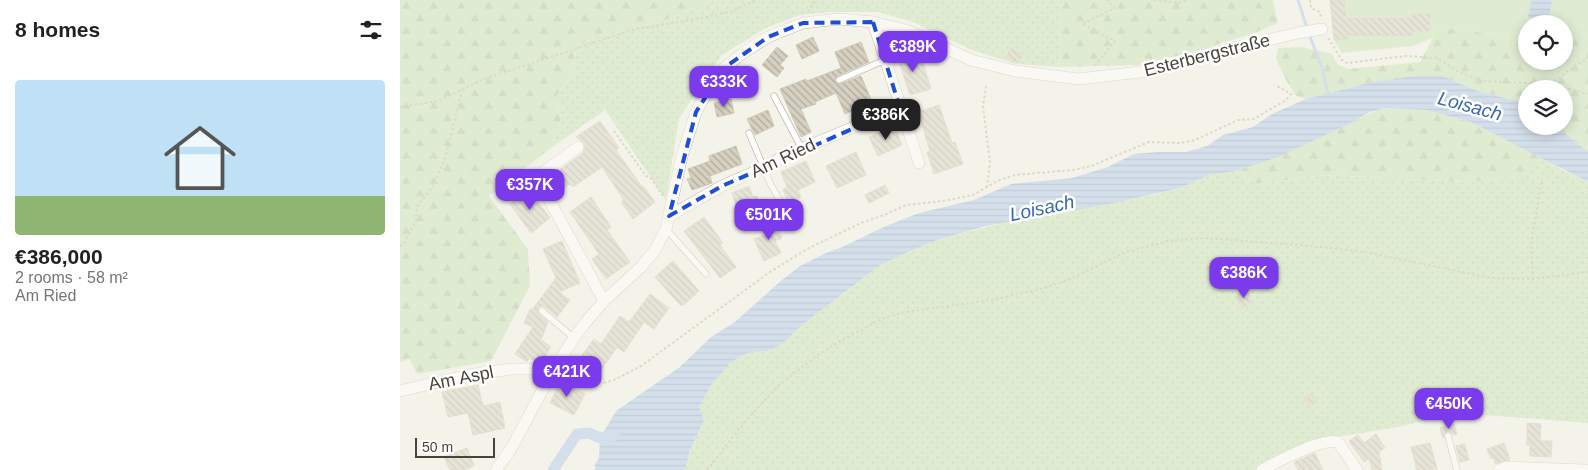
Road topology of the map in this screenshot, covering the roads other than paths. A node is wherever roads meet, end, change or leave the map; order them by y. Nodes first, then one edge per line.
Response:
1 (873, 22) junction
2 (1322, 29) road end
3 (884, 60) junction
4 (838, 80) dead end
5 (774, 96) dead end
6 (900, 108) junction
7 (749, 133) dead end
8 (578, 147) dead end
9 (802, 149) junction
10 (919, 163) dead end
11 (763, 168) junction
12 (670, 212) junction
13 (794, 225) dead end
14 (666, 229) junction
15 (706, 274) dead end
16 (604, 301) junction
17 (542, 311) dead end
18 (574, 338) junction
19 (551, 374) junction
20 (400, 391) edge
21 (1448, 436) dead end
22 (1542, 469) edge
23 (496, 470) edge
24 (1262, 470) edge
25 (1357, 470) edge
26 (1457, 470) edge
27 (1499, 470) edge
28 (1584, 470) edge

1 - 2 street, Esterbergstraße
1 - 3 street
1 - 12 street, Esterbergstraße
3 - 4 lane
3 - 6 street
5 - 9 lane
6 - 9 street, Am Ried
6 - 10 street
7 - 11 lane
8 - 16 street
9 - 11 street, Am Ried
11 - 12 street, Am Ried
11 - 13 lane
12 - 14 street, Esterbergstraße
14 - 15 lane
14 - 16 street, Esterbergstraße
16 - 18 street, Esterbergstraße
17 - 18 lane
18 - 19 street, Esterbergstraße
19 - 20 street, Am Aspl
19 - 23 street, Esterbergstraße
21 - 26 lane
22 - 27 street
22 - 28 street
24 - 25 street

